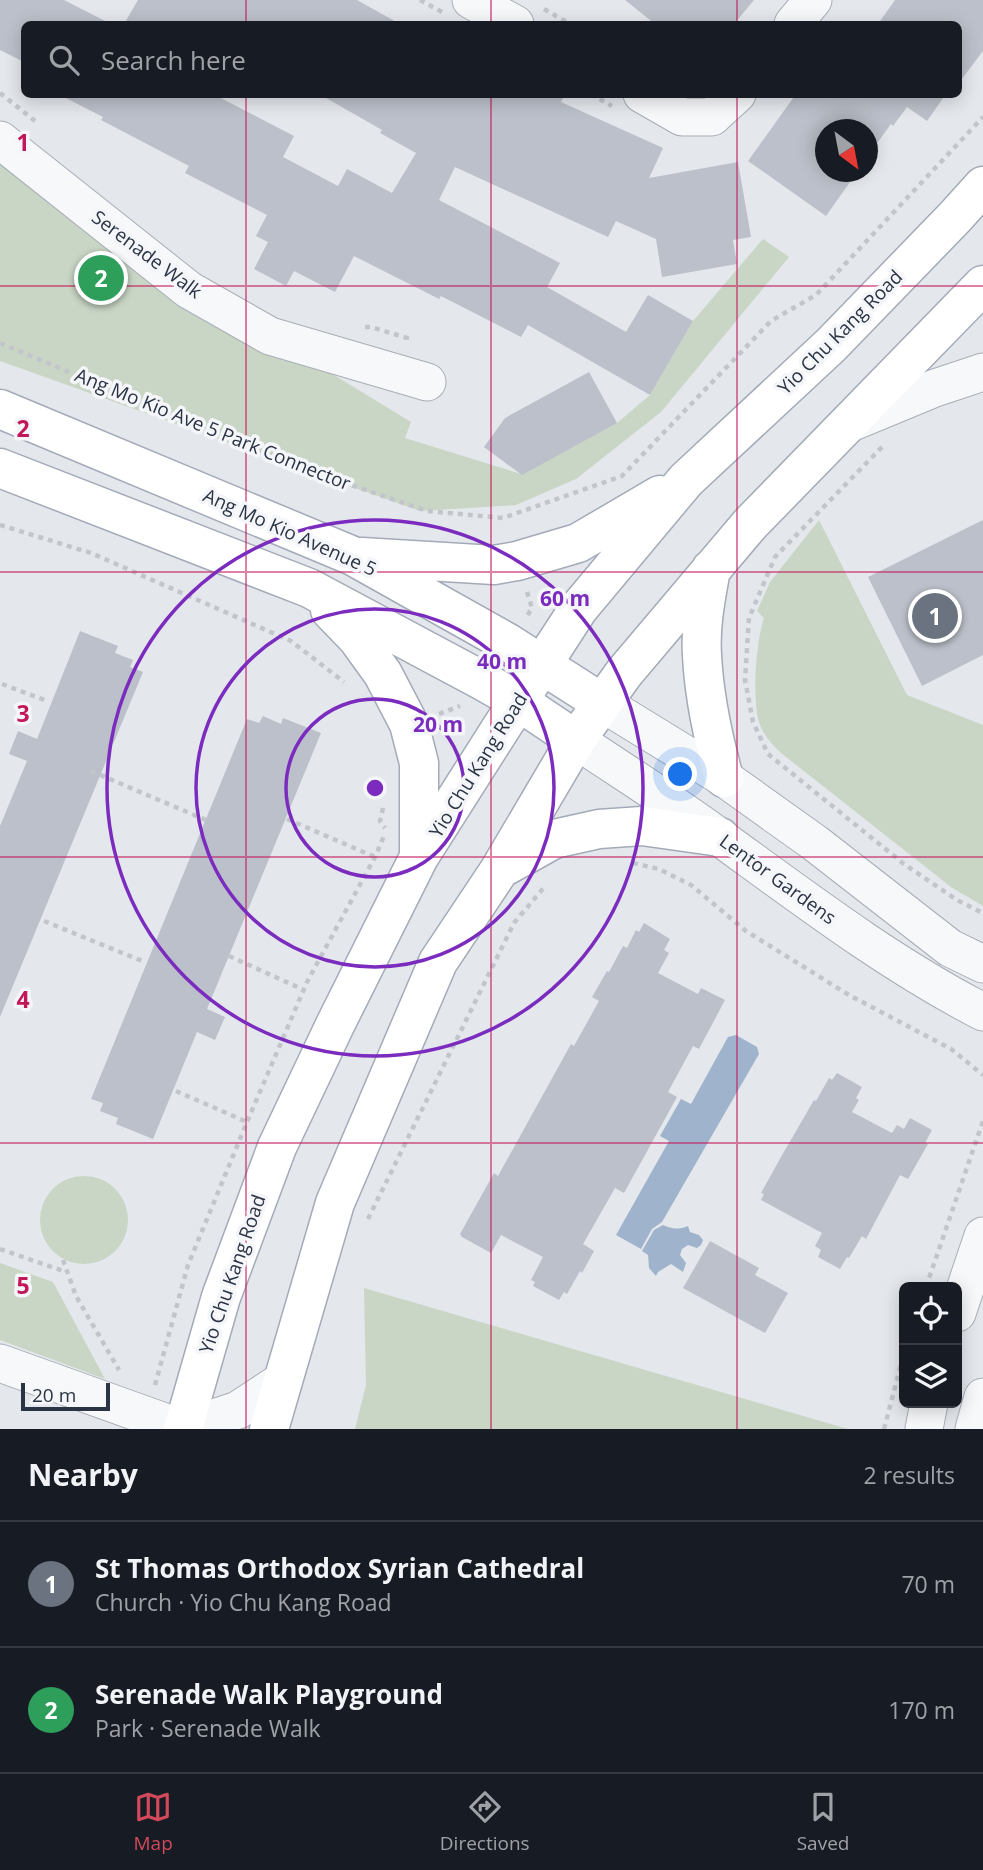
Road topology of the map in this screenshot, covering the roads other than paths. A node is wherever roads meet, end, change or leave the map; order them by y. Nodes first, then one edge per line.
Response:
1 (471, 0) edge
2 (813, 0) edge
3 (527, 15) edge
4 (796, 21) edge
5 (649, 98) edge
6 (733, 98) edge
7 (0, 140) edge
8 (983, 186) edge
9 (983, 285) edge
10 (983, 372) edge
11 (413, 377) road end
12 (0, 409) edge
13 (843, 426) junction
14 (0, 468) edge
15 (686, 480) junction
16 (353, 556) junction
17 (711, 569) junction
18 (309, 588) junction
19 (542, 664) junction
20 (519, 701) junction
21 (603, 703) junction
22 (576, 740) junction
23 (724, 778) junction
24 (720, 837) junction
25 (419, 857) junction
26 (500, 869) junction
27 (983, 964) edge
28 (983, 1012) edge
29 (983, 1236) edge
30 (962, 1298) edge
31 (0, 1363) edge
32 (282, 1381) junction
33 (983, 1397) edge
34 (928, 1408) edge
35 (183, 1429) edge
36 (269, 1429) edge
37 (924, 1429) edge
38 (974, 1429) edge

1 - 3 street
2 - 4 street
5 - 6 street
7 - 11 street, Serenade Walk
8 - 15 main road, Yio Chu Kang Road
9 - 13 main road
10 - 13 street
12 - 16 main road, Ang Mo Kio Avenue 5
13 - 17 main road
14 - 18 main road
15 - 16 main road
15 - 19 main road, Yio Chu Kang Road
16 - 19 main road, Ang Mo Kio Avenue 5
17 - 21 main road
17 - 23 main road
18 - 20 main road
18 - 25 main road
19 - 20 main road, Yio Chu Kang Road
19 - 21 main road, Ang Mo Kio Avenue 5
20 - 22 main road
20 - 25 main road, Yio Chu Kang Road
21 - 22 main road
21 - 23 street
22 - 24 street, Lentor Gardens
22 - 26 main road
23 - 27 street
24 - 26 main road
24 - 28 street, Lentor Gardens
25 - 35 main road, Yio Chu Kang Road
26 - 32 main road
29 - 30 street
31 - 35 street
32 - 35 street
32 - 36 main road
33 - 38 street
34 - 37 street

